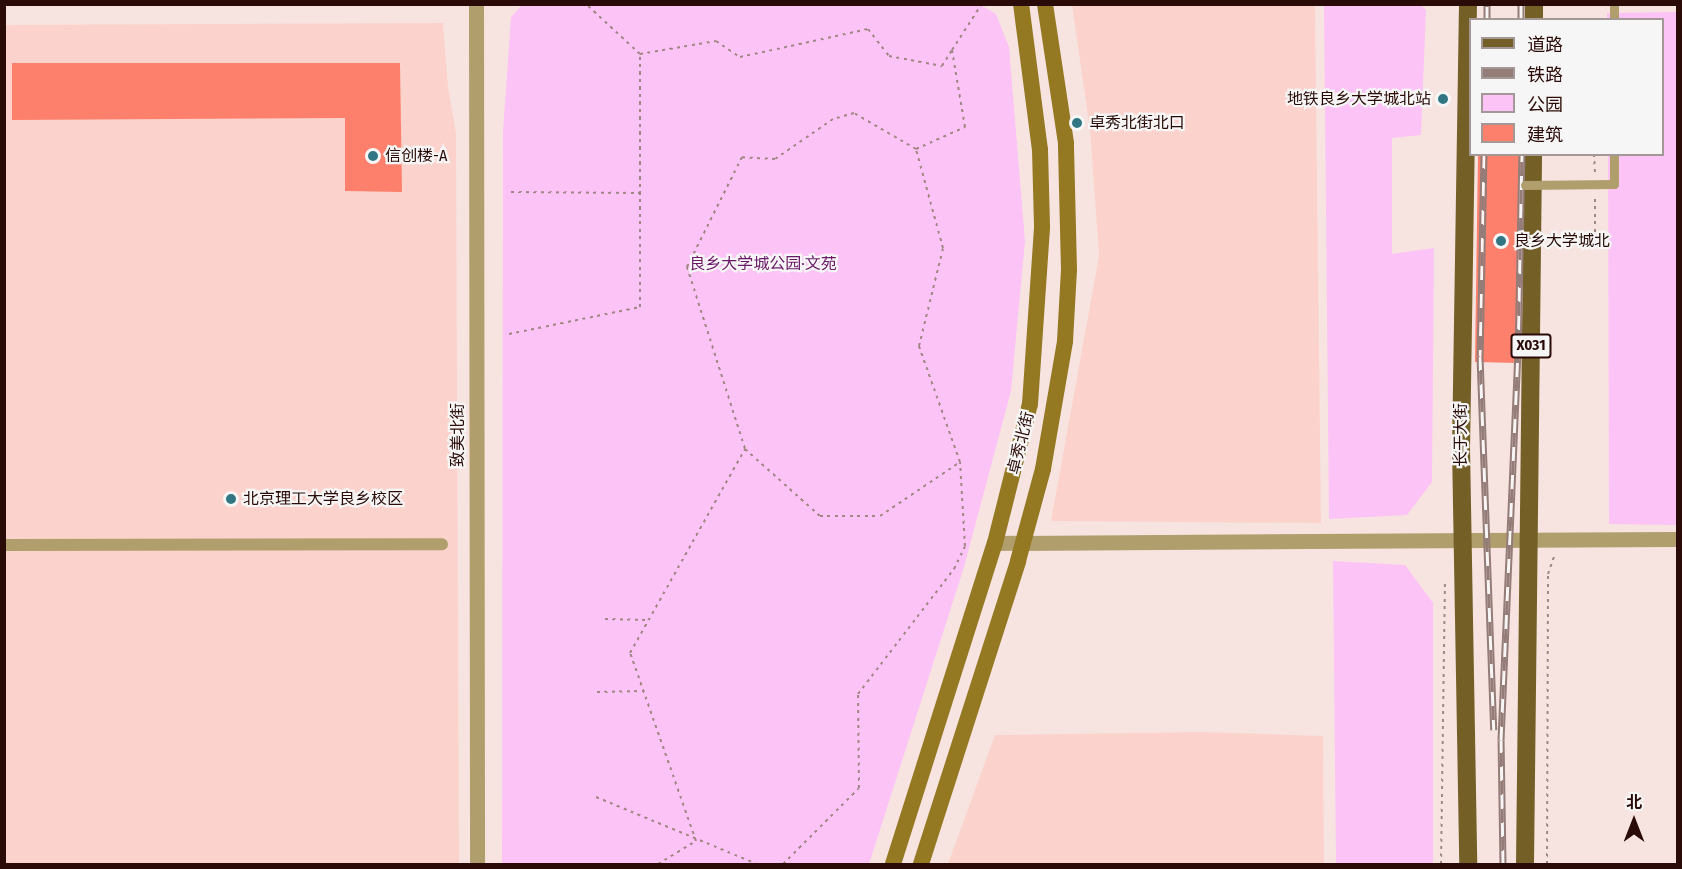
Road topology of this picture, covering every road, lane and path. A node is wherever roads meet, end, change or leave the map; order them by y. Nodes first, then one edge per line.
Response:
1 (476, 4) edge
2 (586, 4) edge
3 (1021, 4) edge
4 (1045, 4) edge
5 (1468, 4) edge
6 (981, 5) edge
7 (952, 50) junction
8 (640, 54) junction
9 (916, 149) junction
10 (1533, 156) edge
11 (1594, 156) edge
12 (1614, 156) edge
13 (1596, 184) junction
14 (1525, 185) dead end
15 (512, 192) dead end
16 (640, 193) junction
17 (1595, 247) dead end
18 (509, 334) dead end
19 (745, 449) junction
20 (960, 462) junction
21 (1462, 538) junction
22 (1529, 538) junction
23 (1561, 539) junction
24 (1677, 539) edge
25 (994, 543) junction
26 (1022, 543) junction
27 (442, 544) dead end
28 (4, 545) edge
29 (1445, 573) dead end
30 (605, 619) dead end
31 (648, 620) junction
32 (643, 691) junction
33 (597, 692) dead end
34 (596, 797) dead end
35 (696, 841) junction
36 (477, 864) edge
37 (658, 864) edge
38 (758, 864) edge
39 (783, 864) edge
40 (893, 864) edge
41 (921, 864) edge
42 (1441, 864) edge
43 (1468, 864) edge
44 (1525, 864) edge
45 (1547, 864) edge

1 - 36 street, 致美北街
2 - 8 path
3 - 25 main road, 卓秀北街
4 - 26 main road
5 - 21 main road, 长于大街
6 - 7 path
7 - 8 path
7 - 9 path
8 - 16 path
9 - 19 path
9 - 20 path
10 - 22 main road, X031
11 - 13 path
12 - 13 street, bridge
13 - 14 street, bridge
13 - 17 path
15 - 16 path
16 - 18 path
19 - 20 path
19 - 31 path
20 - 39 path
21 - 22 street
21 - 26 street
21 - 43 main road, 长于大街
22 - 23 street
22 - 44 main road, X031
23 - 24 street
23 - 45 path
25 - 26 street
25 - 40 main road, 卓秀北街
26 - 41 main road
27 - 28 street
29 - 42 path
30 - 31 path
31 - 32 path
32 - 33 path
32 - 35 path
34 - 35 path
35 - 37 path
35 - 38 path

